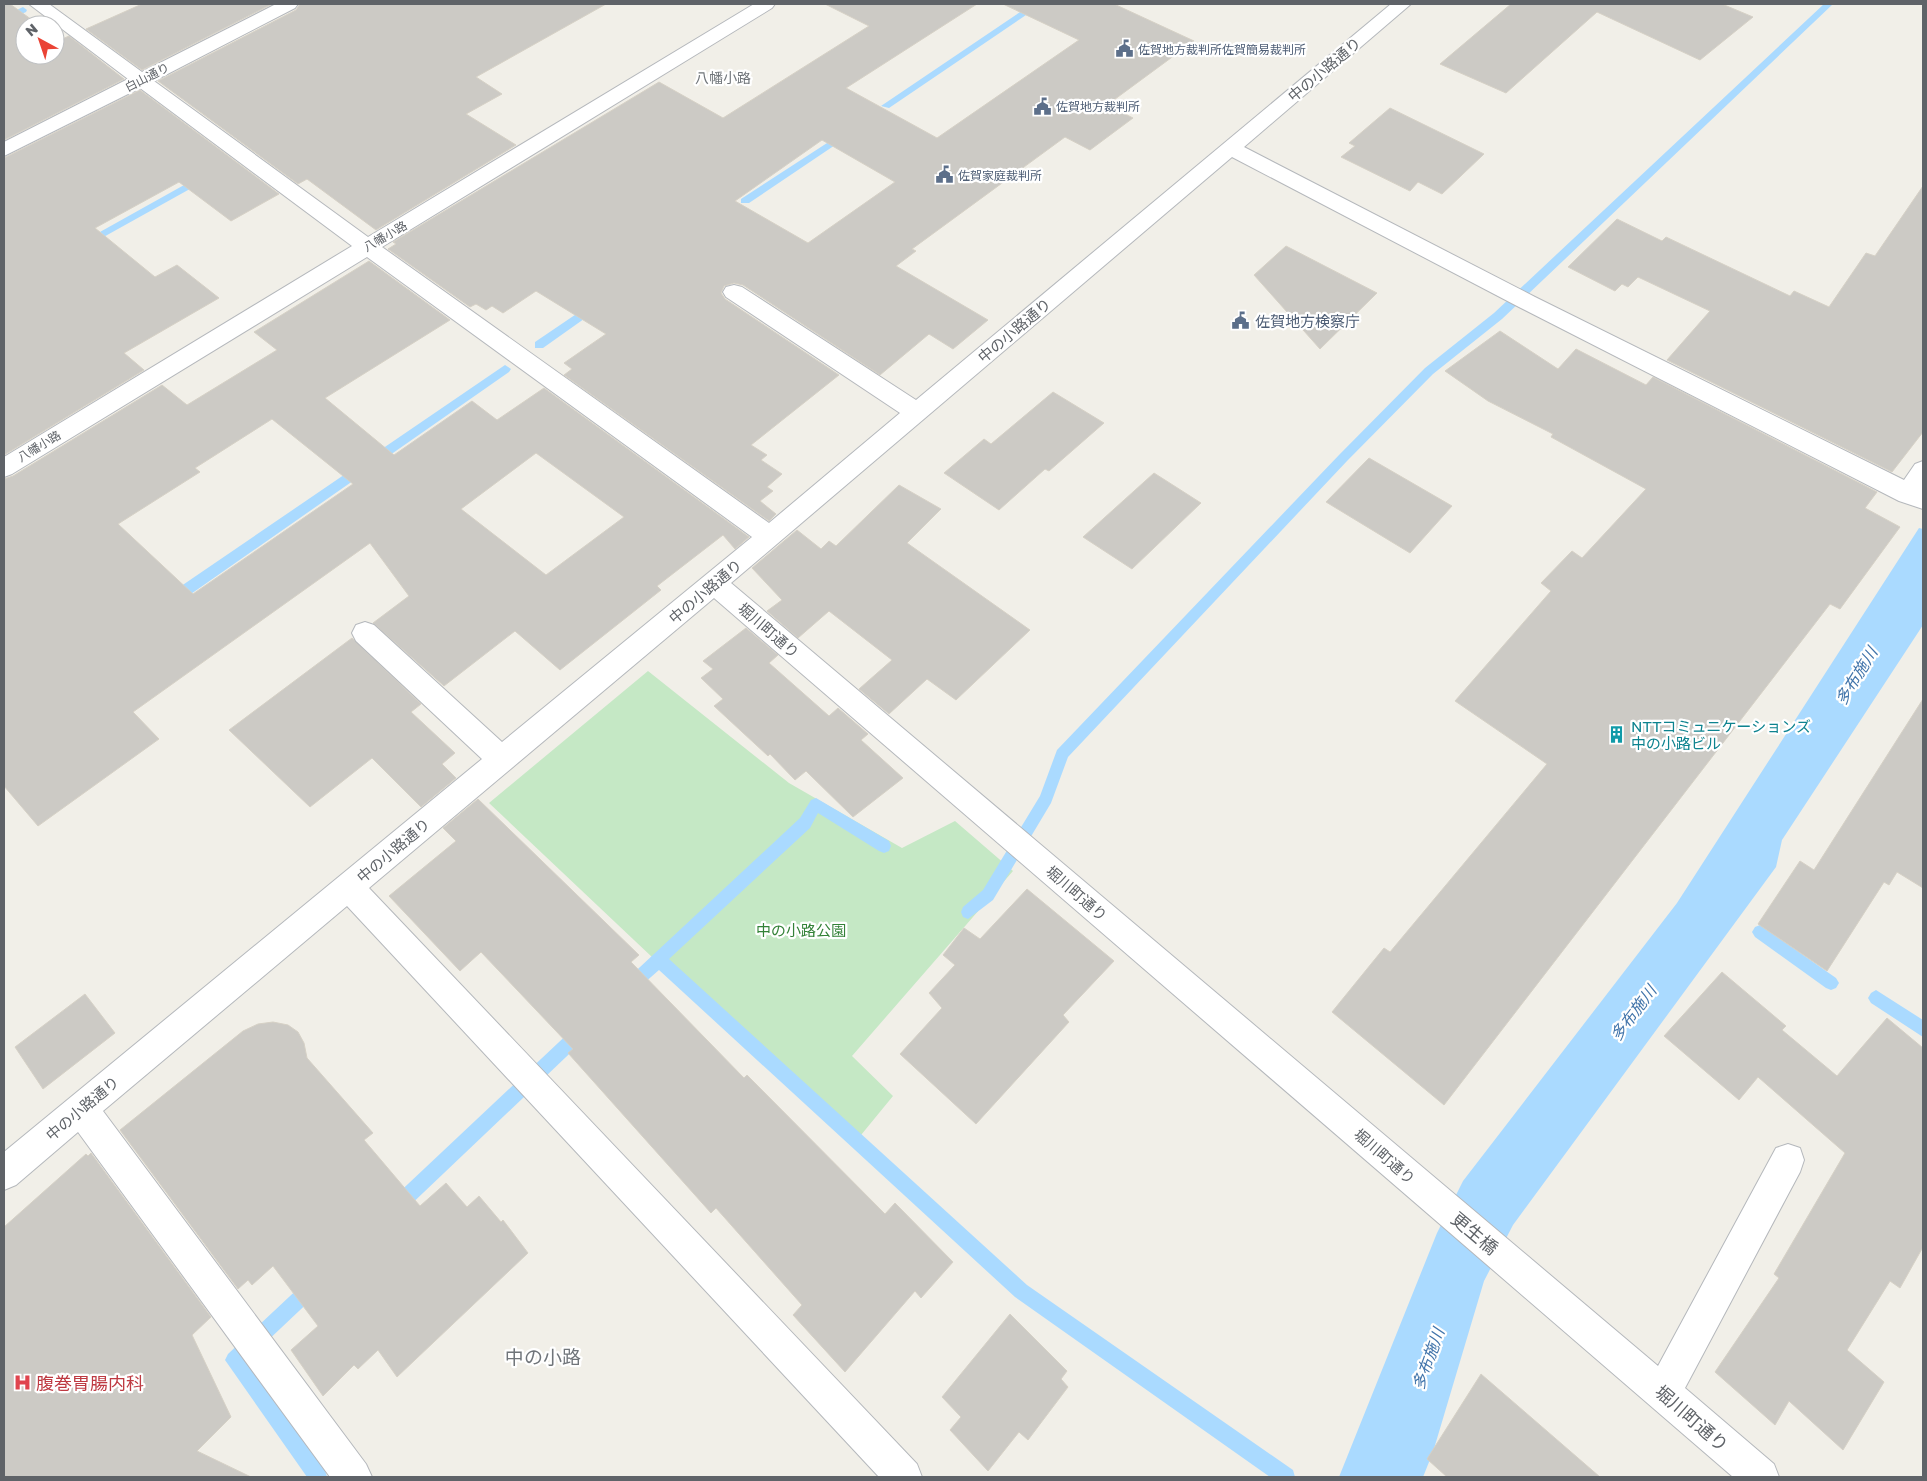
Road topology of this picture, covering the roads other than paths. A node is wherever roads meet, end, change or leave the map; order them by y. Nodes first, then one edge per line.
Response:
1 (38, 4) edge
2 (290, 4) edge
3 (766, 4) edge
4 (1386, 8) edge
5 (142, 80) junction
6 (1230, 148) junction
7 (4, 150) edge
8 (366, 246) junction
9 (734, 292) dead end
10 (916, 412) junction
11 (4, 468) edge
12 (1923, 470) edge
13 (1916, 497) edge
14 (769, 536) junction
15 (714, 583) junction
16 (365, 633) dead end
17 (502, 760) junction
18 (348, 887) junction
19 (81, 1109) junction
20 (1788, 1160) dead end
21 (4, 1173) edge
22 (1440, 1204) joint
23 (1509, 1262) joint
24 (1663, 1394) junction
25 (353, 1477) edge
26 (904, 1477) edge
27 (1761, 1477) edge

1 - 5 street
2 - 5 street, 白山通り
3 - 8 street, 八幡小路
4 - 6 street, 中の小路通り
5 - 7 street, 白山通り
5 - 8 street
6 - 10 street, 中の小路通り
6 - 13 street
8 - 11 street, 八幡小路
8 - 14 street
9 - 10 street
10 - 14 street, 中の小路通り
12 - 13 street
14 - 15 street, 中の小路通り
15 - 17 street, 中の小路通り
15 - 22 street, 堀川町通り
16 - 17 street
17 - 18 street, 中の小路通り
18 - 19 street, 中の小路通り
18 - 26 street
19 - 21 street, 中の小路通り
19 - 25 street
20 - 24 street
22 - 23 street, 更生橋
23 - 24 street, 堀川町通り
24 - 27 street, 堀川町通り

